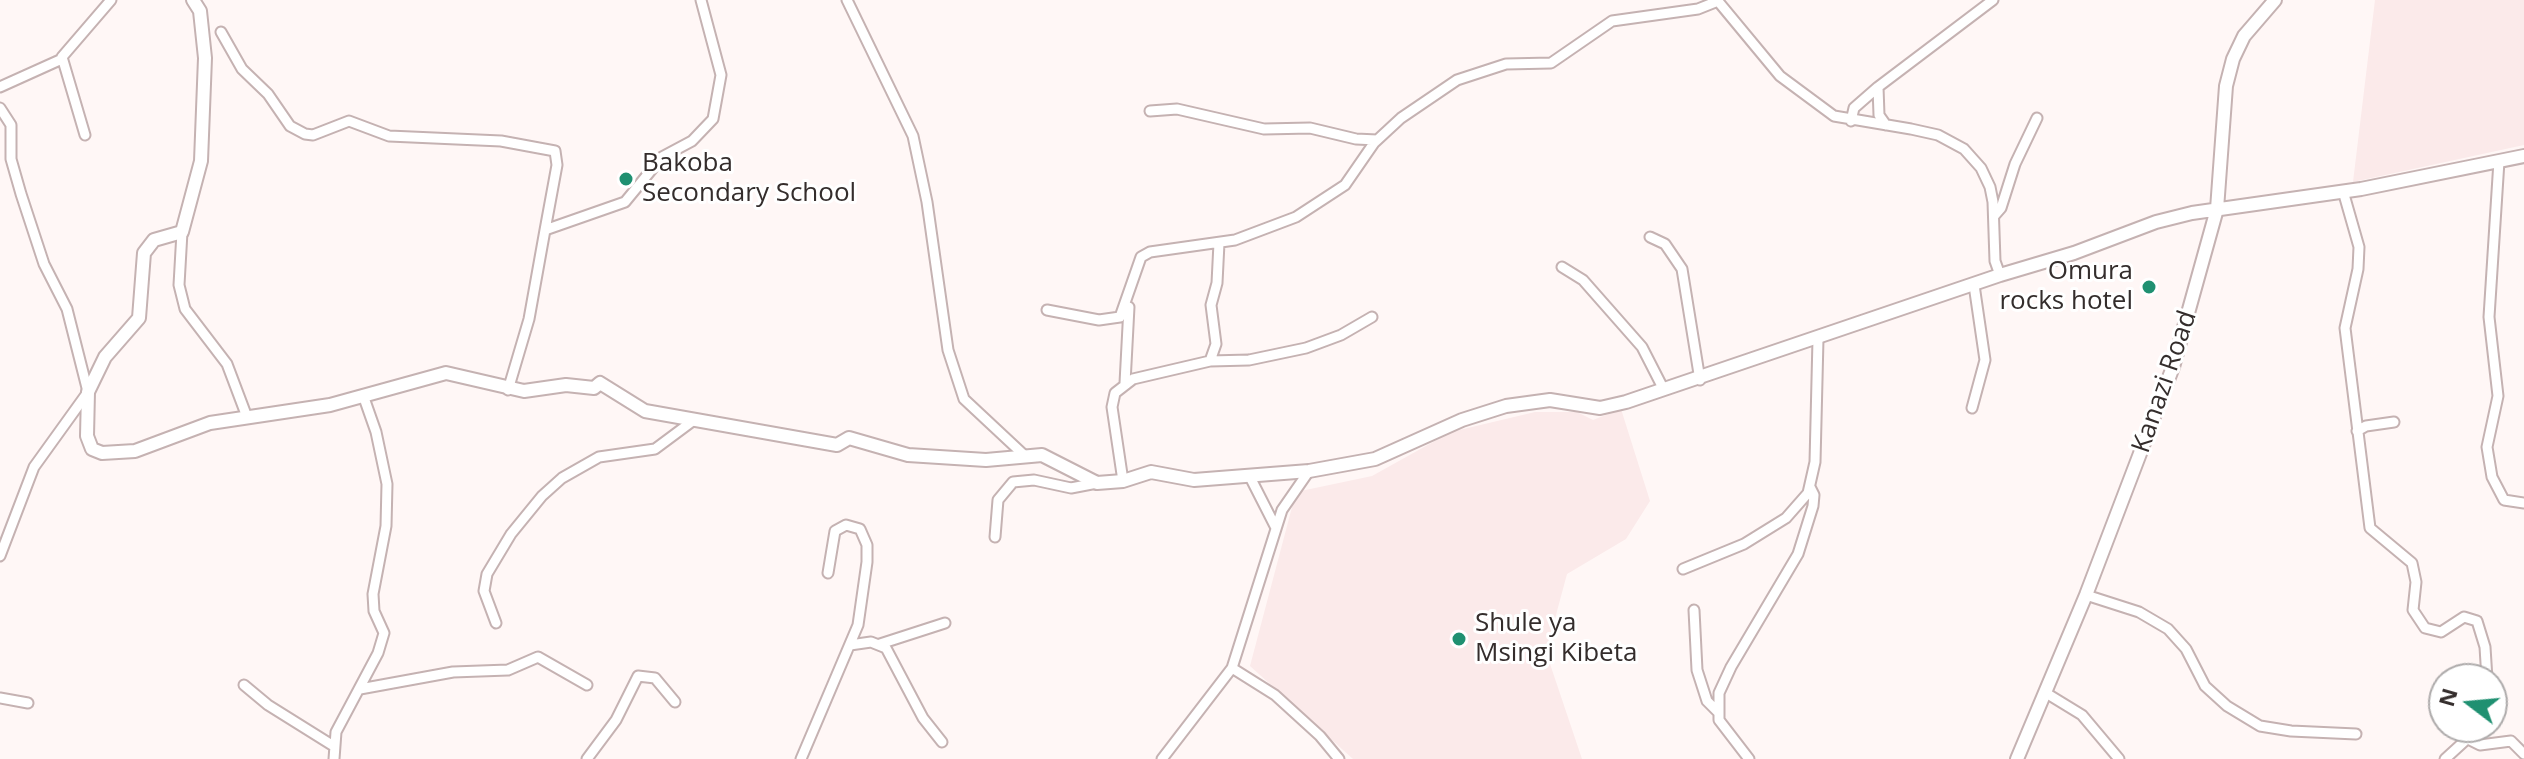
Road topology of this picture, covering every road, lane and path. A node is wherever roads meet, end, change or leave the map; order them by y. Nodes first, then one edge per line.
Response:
1 (111, 0) edge
2 (193, 0) edge
3 (701, 0) edge
4 (847, 0) edge
5 (1717, 0) edge
6 (1993, 0) edge
7 (2268, 3) edge
8 (221, 32) dead end
9 (62, 59) junction
10 (0, 87) edge
11 (1878, 87) junction
12 (0, 108) edge
13 (1150, 111) dead end
14 (2037, 118) dead end
15 (1851, 121) junction
16 (1886, 125) junction
17 (85, 135) dead end
18 (1377, 140) junction
19 (2524, 156) edge
20 (2499, 161) junction
21 (2343, 191) junction
22 (2217, 209) junction
23 (1994, 216) junction
24 (545, 230) junction
25 (182, 232) junction
26 (1650, 237) dead end
27 (1219, 243) junction
28 (1562, 267) dead end
29 (2000, 275) junction
30 (1974, 285) junction
31 (1130, 296) junction
32 (1047, 310) dead end
33 (1372, 317) dead end
34 (1818, 339) junction
35 (1210, 361) junction
36 (1700, 380) junction
37 (1125, 383) junction
38 (508, 390) junction
39 (1664, 390) junction
40 (88, 392) junction
41 (363, 395) junction
42 (1972, 408) dead end
43 (247, 417) junction
44 (694, 420) junction
45 (2394, 422) dead end
46 (2357, 431) junction
47 (1025, 456) junction
48 (1309, 471) junction
49 (1249, 475) junction
50 (1123, 481) junction
51 (1097, 483) junction
52 (1810, 487) junction
53 (2524, 503) edge
54 (1276, 528) junction
55 (995, 537) dead end
56 (0, 556) edge
57 (1683, 569) dead end
58 (828, 573) dead end
59 (2086, 595) junction
60 (1694, 610) dead end
61 (496, 623) dead end
62 (945, 623) dead end
63 (880, 644) junction
64 (850, 645) junction
65 (2486, 663) edge
66 (1232, 668) junction
67 (244, 685) dead end
68 (587, 685) dead end
69 (360, 689) junction
70 (2046, 693) junction
71 (0, 698) edge
72 (675, 702) dead end
73 (28, 703) dead end
74 (1718, 712) junction
75 (2356, 734) dead end
76 (2508, 741) edge
77 (942, 742) dead end
78 (2463, 743) edge
79 (2476, 743) edge
80 (2496, 743) edge
81 (332, 745) junction
82 (2524, 754) edge
83 (334, 759) edge
84 (587, 759) edge
85 (801, 759) edge
86 (1162, 759) edge
87 (1339, 759) edge
88 (1749, 759) edge
89 (2017, 759) edge
90 (2119, 759) edge
91 (2445, 759) edge

1 - 9 street
2 - 25 street
3 - 24 street
4 - 47 street
5 - 15 street
5 - 18 street
6 - 11 street
7 - 22 street, Kanazi Road
8 - 24 street
9 - 10 street
9 - 17 street
11 - 15 street
11 - 16 street
12 - 40 street
13 - 18 street
14 - 23 street
15 - 16 street
16 - 23 street
18 - 27 street
19 - 20 street
20 - 21 street
20 - 53 street
21 - 22 street
21 - 46 street
22 - 29 street
22 - 59 street, Kanazi Road
23 - 29 street
24 - 38 street
25 - 40 street
25 - 43 street
26 - 36 street
27 - 31 street
27 - 35 street
28 - 39 street
29 - 30 street
30 - 34 street
30 - 42 street
31 - 32 street
31 - 37 street
33 - 35 street
34 - 36 street
34 - 52 street
35 - 37 street
36 - 39 street
37 - 50 street
38 - 41 street
38 - 44 street
39 - 48 street
40 - 43 street
40 - 56 street
41 - 43 street
41 - 69 street
44 - 47 street
44 - 61 street
45 - 46 street
46 - 65 street
47 - 51 street
48 - 49 street
48 - 54 street
49 - 50 street
49 - 54 street
50 - 51 street
51 - 55 street
52 - 57 street
52 - 74 street
54 - 66 street
58 - 64 street
59 - 70 street, Kanazi Road
59 - 75 street
60 - 74 street
62 - 63 street
63 - 64 street
63 - 77 street
64 - 85 street
66 - 86 street
66 - 87 street
67 - 81 street
68 - 69 street
69 - 81 street
70 - 89 street, Kanazi Road
70 - 90 street
71 - 73 street
72 - 84 street
74 - 88 street
76 - 82 street
78 - 91 street
79 - 80 street
81 - 83 street

